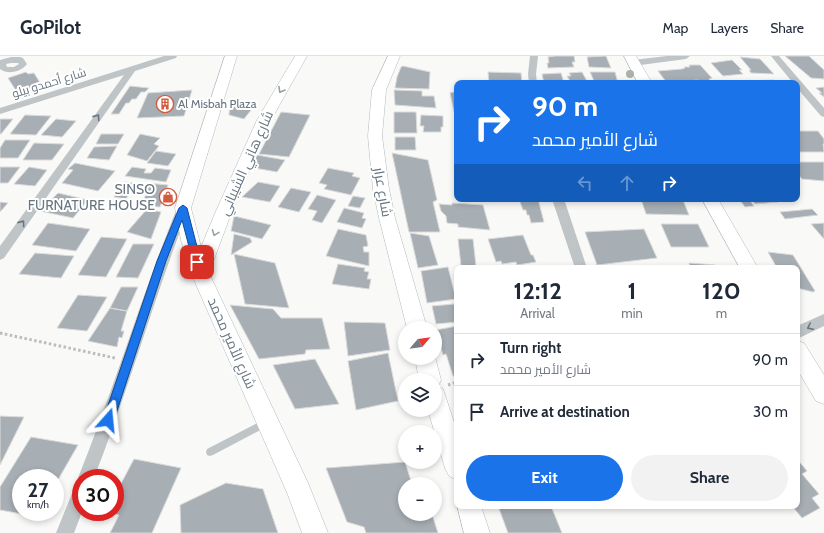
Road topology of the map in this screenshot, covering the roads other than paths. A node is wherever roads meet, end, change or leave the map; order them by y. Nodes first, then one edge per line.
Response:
1 (173, 56) edge
2 (231, 56) edge
3 (301, 56) edge
4 (394, 56) edge
5 (534, 56) edge
6 (686, 56) edge
7 (775, 56) edge
8 (632, 60) edge
9 (132, 69) junction
10 (532, 80) edge
11 (643, 80) edge
12 (795, 80) edge
13 (800, 86) edge
14 (0, 111) edge
15 (824, 114) edge
16 (559, 202) edge
17 (712, 202) edge
18 (183, 208) junction
19 (0, 255) edge
20 (580, 265) edge
21 (747, 265) edge
22 (200, 273) junction
23 (824, 320) edge
24 (415, 321) edge
25 (800, 332) edge
26 (800, 355) edge
27 (824, 394) edge
28 (441, 417) edge
29 (267, 422) junction
30 (210, 452) dead end
31 (454, 458) edge
32 (89, 469) edge
33 (470, 509) edge
34 (72, 515) edge
35 (65, 533) edge
36 (314, 533) edge
37 (477, 533) edge

1 - 9 street, شارع أحمدو بيلو
2 - 18 street, شارع الأمير محمد
3 -> 22 street, شارع هاني الشيباني
4 - 24 street, شارع عرار
5 - 10 street
6 - 8 street
7 - 12 street
8 - 11 street
9 - 14 street, شارع أحمدو بيلو
19 -> 9 street
13 - 15 street
16 - 20 street
17 - 21 street
18 - 22 street, شارع الأمير محمد
18 - 32 street
22 - 29 street, شارع الأمير محمد
23 -> 25 street
26 - 27 street
28 - 31 street
29 - 30 lane
29 - 36 street, شارع الأمير محمد
33 - 37 street
34 - 35 street

